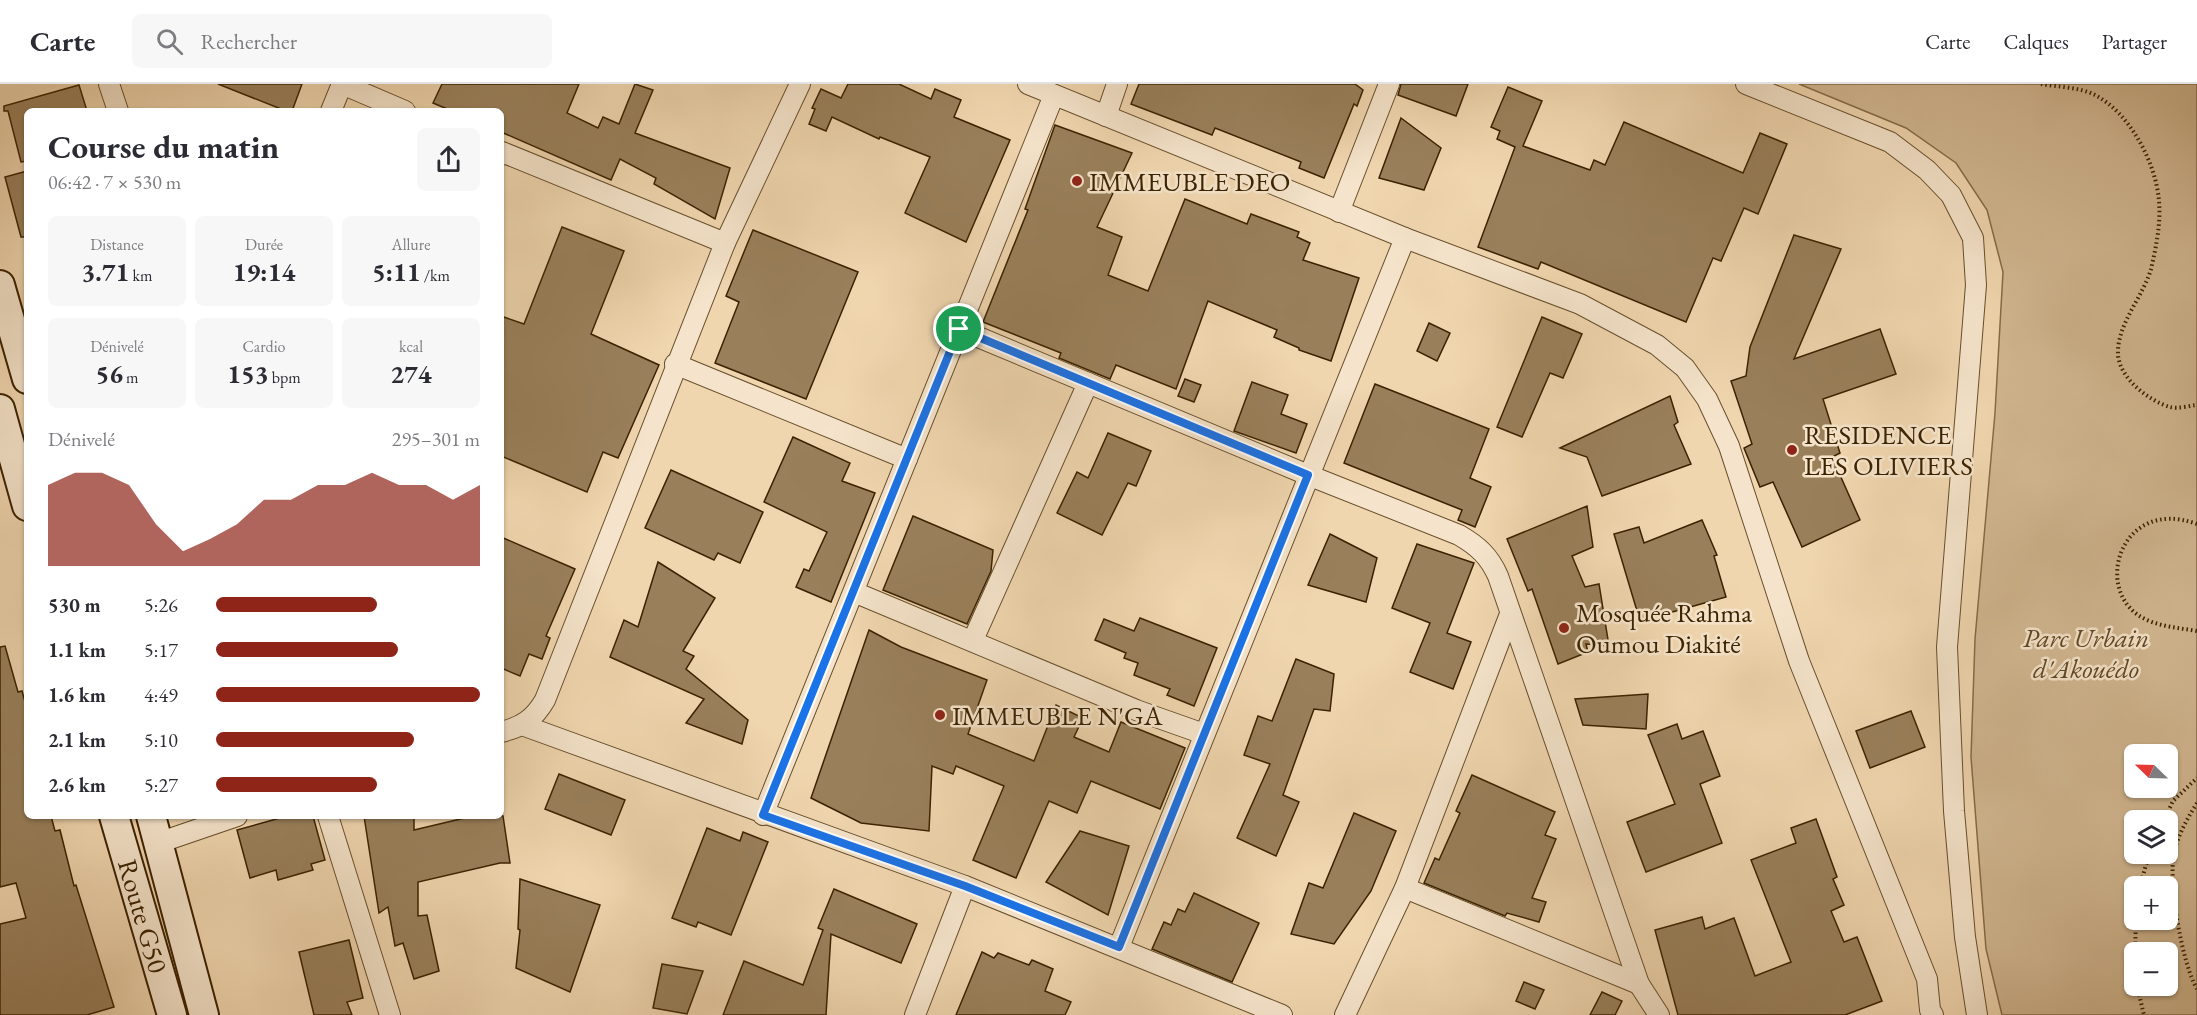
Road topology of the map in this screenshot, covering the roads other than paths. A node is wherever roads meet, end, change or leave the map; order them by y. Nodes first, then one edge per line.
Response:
1 (109, 84) edge
2 (800, 84) edge
3 (1028, 84) edge
4 (1117, 84) edge
5 (1389, 84) edge
6 (1746, 84) edge
7 (1054, 95) junction
8 (117, 108) edge
9 (332, 108) edge
10 (398, 108) edge
11 (1106, 116) junction
12 (504, 154) edge
13 (1339, 212) junction
14 (1405, 238) junction
15 (725, 243) junction
16 (0, 285) edge
17 (959, 329) junction
18 (675, 364) junction
19 (24, 369) edge
20 (1088, 383) junction
21 (0, 409) edge
22 (907, 459) junction
23 (1308, 475) junction
24 (24, 495) edge
25 (854, 592) junction
26 (1510, 615) junction
27 (973, 640) junction
28 (522, 725) junction
29 (504, 731) edge
30 (1204, 734) junction
31 (763, 815) junction
32 (115, 819) edge
33 (218, 819) edge
34 (329, 819) edge
35 (155, 829) edge
36 (965, 886) junction
37 (1405, 888) junction
38 (1119, 947) junction
39 (1639, 984) junction
40 (1927, 1013) edge
41 (172, 1015) edge
42 (204, 1015) edge
43 (390, 1015) edge
44 (915, 1015) edge
45 (1282, 1015) edge
46 (1345, 1015) edge
47 (1659, 1015) edge
48 (1977, 1015) edge

1 - 8 street
2 - 15 street
3 - 7 street
4 - 11 street
5 - 13 street
6 - 48 street
7 - 11 street
7 - 17 street
9 - 10 street
11 - 13 street
12 - 15 street
13 - 14 street
14 - 23 street
14 - 40 street
15 - 18 street
16 - 19 street
17 - 20 street
17 - 22 street
18 - 22 street
18 - 28 street
20 - 23 street
20 - 27 street
21 - 24 street
22 - 25 street
23 - 26 street
23 - 30 street
25 - 27 street
25 - 31 street
26 - 37 street
26 - 39 street
27 - 30 street
28 - 29 street
28 - 31 street
30 - 38 street
31 - 36 street
32 - 41 street, Route G50
33 - 35 street
34 - 43 street
35 - 42 street, Route G50
36 - 38 street
36 - 44 street
37 - 39 street
37 - 46 street
38 - 45 street
39 - 47 street

